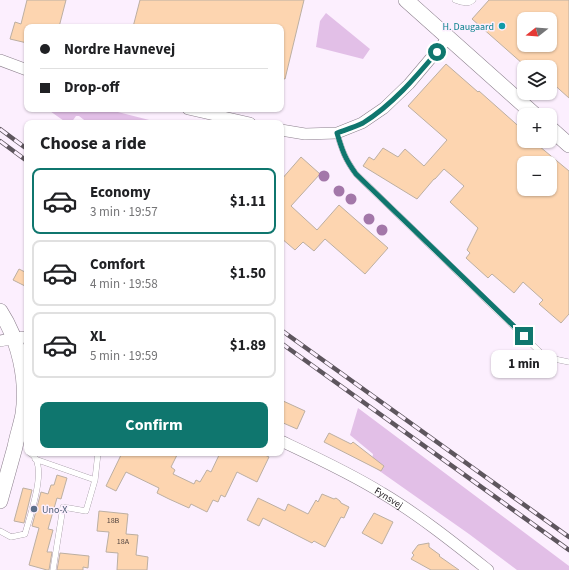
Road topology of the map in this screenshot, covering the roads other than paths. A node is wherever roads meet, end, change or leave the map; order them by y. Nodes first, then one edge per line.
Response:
1 (406, 0) edge
2 (455, 0) edge
3 (474, 0) edge
4 (448, 38) junction
5 (0, 60) edge
6 (24, 69) edge
7 (527, 108) edge
8 (201, 112) edge
9 (237, 120) edge
10 (284, 130) edge
11 (337, 133) junction
12 (557, 134) edge
13 (569, 145) edge
14 (0, 311) edge
15 (14, 339) edge
16 (569, 362) edge
17 (284, 442) edge
18 (98, 456) edge
19 (35, 458) joint
20 (95, 480) junction
21 (0, 501) edge
22 (0, 531) edge
23 (53, 570) edge
24 (488, 570) edge

1 - 4 main road
2 - 3 lane
4 - 7 main road
4 - 11 street
5 - 6 street
8 - 9 street
10 - 11 street
11 - 16 lane
12 - 13 main road
14 - 15 main road
15 - 21 main road
17 - 24 street, Fynsvej
18 - 20 lane
19 - 20 lane
19 - 22 lane
20 - 23 lane

